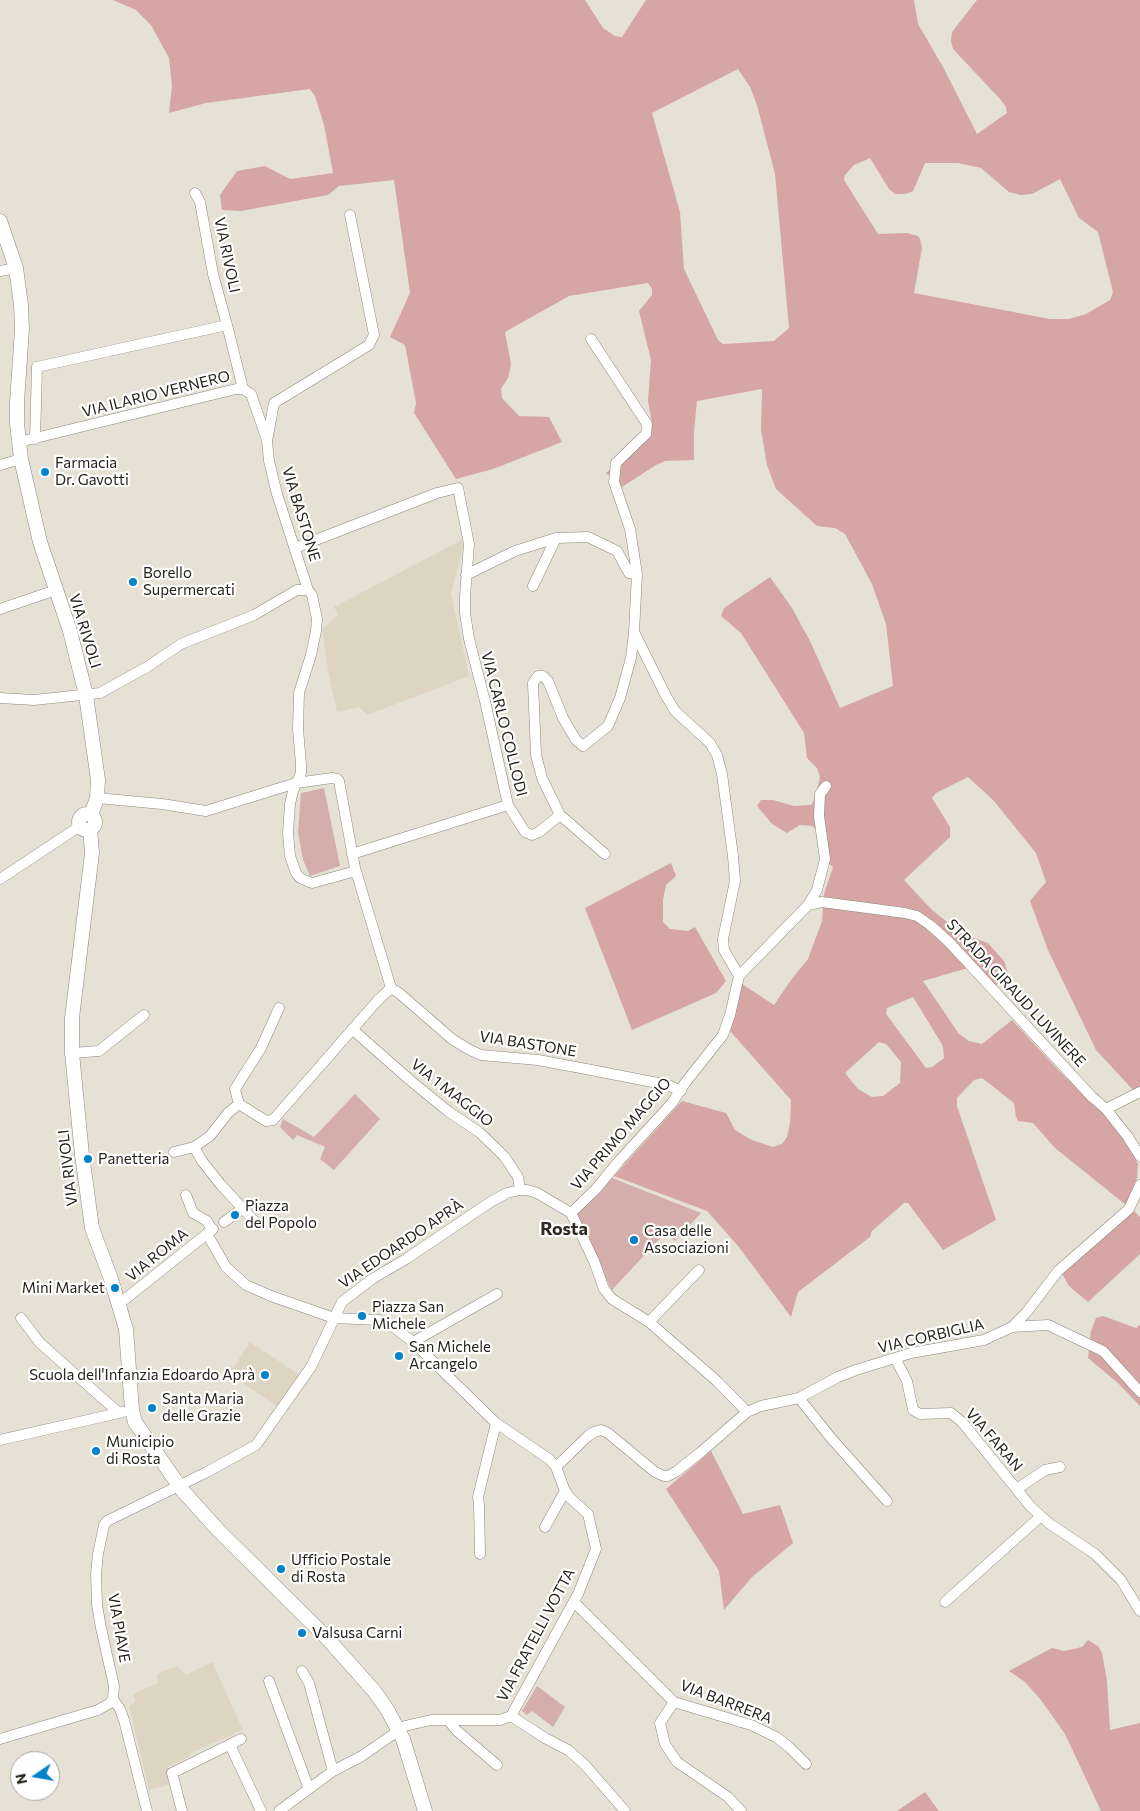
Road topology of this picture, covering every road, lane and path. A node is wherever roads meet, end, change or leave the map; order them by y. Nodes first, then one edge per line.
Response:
1 (195, 194) dead end
2 (350, 215) dead end
3 (0, 221) edge
4 (16, 268) junction
5 (0, 271) edge
6 (227, 325) junction
7 (591, 339) dead end
8 (242, 389) junction
9 (35, 439) junction
10 (267, 441) junction
11 (19, 442) junction
12 (21, 460) junction
13 (0, 465) edge
14 (556, 538) junction
15 (295, 548) junction
16 (637, 574) junction
17 (466, 576) junction
18 (533, 586) dead end
19 (56, 590) junction
20 (308, 590) junction
21 (0, 609) edge
22 (634, 632) junction
23 (86, 695) junction
24 (0, 698) edge
25 (296, 782) junction
26 (826, 786) dead end
27 (97, 798) junction
28 (508, 805) junction
29 (560, 815) junction
30 (85, 827) junction
31 (352, 854) junction
32 (605, 854) dead end
33 (356, 871) junction
34 (0, 879) edge
35 (808, 905) junction
36 (739, 976) junction
37 (391, 988) junction
38 (279, 1008) dead end
39 (144, 1015) dead end
40 (352, 1029) junction
41 (72, 1054) junction
42 (681, 1091) junction
43 (1140, 1092) edge
44 (237, 1105) junction
45 (1106, 1109) junction
46 (194, 1147) junction
47 (174, 1152) dead end
48 (1140, 1156) edge
49 (1140, 1185) edge
50 (520, 1190) junction
51 (186, 1195) dead end
52 (242, 1209) junction
53 (571, 1213) junction
54 (224, 1222) dead end
55 (258, 1225) dead end
56 (211, 1231) junction
57 (699, 1270) dead end
58 (497, 1294) dead end
59 (119, 1304) junction
60 (21, 1318) dead end
61 (334, 1318) junction
62 (649, 1322) junction
63 (1012, 1327) junction
64 (413, 1342) junction
65 (895, 1358) junction
66 (1140, 1392) edge
67 (799, 1398) junction
68 (125, 1412) junction
69 (747, 1412) junction
70 (496, 1423) junction
71 (0, 1440) edge
72 (556, 1467) junction
73 (1060, 1467) dead end
74 (178, 1486) junction
75 (1017, 1489) junction
76 (565, 1490) junction
77 (887, 1501) dead end
78 (1041, 1516) junction
79 (545, 1527) dead end
80 (480, 1554) dead end
81 (574, 1602) junction
82 (945, 1602) dead end
83 (1140, 1611) edge
84 (302, 1671) dead end
85 (269, 1681) dead end
86 (113, 1699) junction
87 (674, 1702) junction
88 (511, 1716) junction
89 (448, 1720) junction
90 (398, 1729) junction
91 (0, 1739) edge
92 (241, 1739) dead end
93 (230, 1745) junction
94 (806, 1764) dead end
95 (497, 1765) dead end
96 (334, 1771) junction
97 (309, 1789) junction
98 (148, 1811) edge
99 (182, 1811) edge
100 (261, 1811) edge
101 (279, 1811) edge
102 (425, 1811) edge
103 (625, 1811) edge
104 (741, 1811) edge

1 - 6 street, VIA RIVOLI
2 - 10 street, VIA BASTONE
3 - 4 street, VIA RIVOLI
4 - 5 street
4 - 11 street, VIA RIVOLI
6 - 8 street, VIA RIVOLI
6 - 9 street
7 - 16 street
8 - 9 street, VIA ILARIO VERNERO
8 - 10 street, VIA ILARIO VERNERO
9 - 11 street, VIA ILARIO VERNERO
10 - 15 street, VIA BASTONE
11 - 12 street, VIA RIVOLI
12 - 13 street
12 - 19 street, VIA RIVOLI
14 - 16 street
14 - 17 street
14 - 18 street
15 - 17 street, VIA CARLO COLLODI
15 - 20 street, VIA BASTONE
16 - 22 street
17 - 28 street, VIA CARLO COLLODI
19 - 21 street
19 - 23 street, VIA RIVOLI
20 - 23 street
20 - 25 street, VIA BASTONE
22 - 29 street
22 - 36 street
23 - 24 street
23 - 27 street, VIA RIVOLI
25 - 27 street
25 - 31 street
25 - 33 street, VIA BASTONE
26 - 35 street
27 - 30 street, VIA RIVOLI
28 - 29 street, VIA CARLO COLLODI
28 - 31 street
29 - 32 street
30 - 34 street
30 - 41 street, VIA RIVOLI
31 - 33 street
33 - 37 street
35 - 36 street
35 - 45 street, STRADA GIRAUD LUVINERE
36 - 42 street, VIA PRIMO MAGGIO
37 - 40 street
37 - 42 street, VIA BASTONE
38 - 44 street
39 - 41 street
40 - 44 street
40 - 50 street, VIA 1 MAGGIO
41 - 59 street, VIA RIVOLI
42 - 53 street, VIA PRIMO MAGGIO
43 - 45 street
44 - 46 street
45 - 48 street, STRADA GIRAUD LUVINERE
46 - 47 street
46 - 52 street
49 - 63 street
50 - 53 street
50 - 61 street, VIA EDOARDO APRÀ
51 - 56 street
52 - 54 street
52 - 55 street
53 - 62 street
56 - 59 street, VIA ROMA
56 - 61 street
57 - 62 street
58 - 64 street
59 - 68 street, VIA RIVOLI
60 - 68 street
61 - 64 street
61 - 74 street, VIA EDOARDO APRÀ
62 - 69 street
63 - 65 street, VIA CORBIGLIA
63 - 66 street, VIA CORBIGLIA
64 - 70 street
65 - 67 street, VIA CORBIGLIA
65 - 75 street, VIA FARAN
67 - 69 street, VIA CORBIGLIA
67 - 77 street
68 - 71 street
68 - 74 street, VIA RIVOLI
69 - 72 street, VIA CORBIGLIA
70 - 72 street
70 - 80 street
72 - 76 street, VIA FRATELLI VOTTA
73 - 75 street, VIA FARAN
74 - 86 street, VIA PIAVE
74 - 90 street, VIA RIVOLI
75 - 78 street, VIA FARAN
76 - 79 street
76 - 81 street, VIA FRATELLI VOTTA
78 - 82 street
78 - 83 street, VIA FARAN
81 - 87 street, VIA BARRERA
81 - 88 street, VIA FRATELLI VOTTA
84 - 96 street
85 - 97 street
86 - 91 street
86 - 98 street
87 - 94 street, VIA BARRERA
87 - 104 street
88 - 89 street, VIA FRATELLI VOTTA
88 - 103 street
89 - 90 street, VIA FRATELLI VOTTA
89 - 95 street
90 - 96 street, VIA FRATELLI VOTTA
90 - 102 street, VIA RIVOLI
92 - 93 street
93 - 99 street
93 - 100 street
96 - 97 street, VIA FRATELLI VOTTA
97 - 101 street, VIA FRATELLI VOTTA

